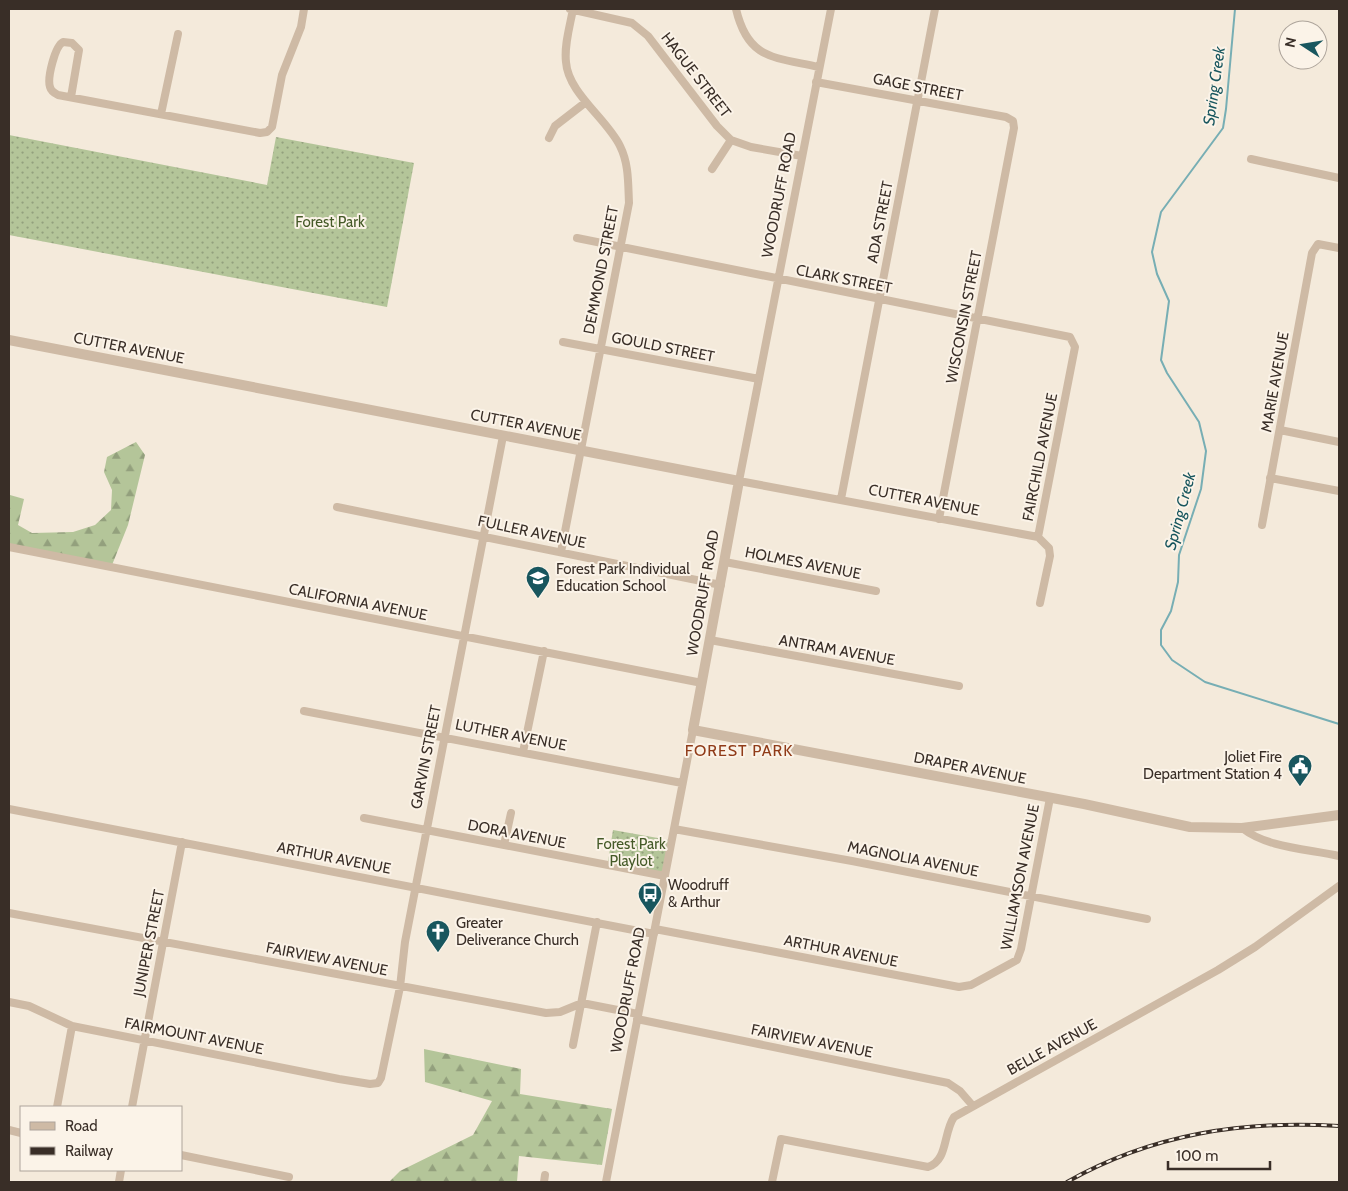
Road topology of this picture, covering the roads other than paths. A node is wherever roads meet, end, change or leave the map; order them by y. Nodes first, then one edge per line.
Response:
1 (304, 9) edge
2 (572, 9) edge
3 (736, 9) edge
4 (831, 9) edge
5 (935, 9) edge
6 (178, 34) dead end
7 (820, 66) junction
8 (816, 82) junction
9 (72, 98) junction
10 (917, 100) junction
11 (586, 102) junction
12 (162, 114) junction
13 (1013, 121) joint
14 (549, 138) dead end
15 (732, 140) junction
16 (802, 156) junction
17 (1251, 159) dead end
18 (712, 169) dead end
19 (1339, 178) edge
20 (578, 238) dead end
21 (619, 248) junction
22 (1339, 248) edge
23 (778, 280) junction
24 (880, 300) junction
25 (977, 318) junction
26 (9, 340) edge
27 (563, 342) dead end
28 (1074, 342) joint
29 (600, 349) junction
30 (759, 379) junction
31 (1280, 430) junction
32 (503, 436) junction
33 (1339, 442) edge
34 (581, 451) junction
35 (1270, 478) junction
36 (739, 481) junction
37 (1339, 492) edge
38 (841, 499) junction
39 (337, 507) dead end
40 (939, 519) junction
41 (1262, 525) dead end
42 (484, 536) junction
43 (1038, 537) junction
44 (9, 547) edge
45 (561, 552) junction
46 (725, 562) junction
47 (720, 585) junction
48 (876, 591) dead end
49 (1040, 603) dead end
50 (464, 636) junction
51 (710, 640) junction
52 (544, 651) junction
53 (702, 683) junction
54 (959, 686) dead end
55 (304, 711) dead end
56 (693, 730) junction
57 (444, 736) junction
58 (523, 752) junction
59 (682, 783) junction
60 (1050, 798) junction
61 (9, 809) edge
62 (511, 813) dead end
63 (1339, 815) edge
64 (364, 818) dead end
65 (1242, 828) junction
66 (674, 829) junction
67 (426, 830) junction
68 (182, 842) junction
69 (504, 845) junction
70 (1339, 856) edge
71 (665, 876) junction
72 (1339, 886) edge
73 (415, 888) junction
74 (1032, 897) junction
75 (9, 913) edge
76 (1147, 919) dead end
77 (598, 922) junction
78 (654, 932) junction
79 (164, 940) junction
80 (1017, 960) joint
81 (400, 987) junction
82 (9, 1002) edge
83 (582, 1003) junction
84 (638, 1017) junction
85 (72, 1026) junction
86 (145, 1040) junction
87 (573, 1045) dead end
88 (378, 1083) joint
89 (57, 1106) edge
90 (132, 1106) edge
91 (973, 1106) junction
92 (182, 1154) edge
93 (289, 1176) dead end
94 (606, 1182) edge
95 (772, 1182) edge

1 - 12 street
2 - 11 street, DEMMOND STREET
2 - 15 street, HAGUE STREET
3 - 7 street
4 - 7 street, WOODRUFF ROAD
5 - 10 street, ADA STREET
6 - 12 street
7 - 8 street, WOODRUFF ROAD
8 - 10 street, GAGE STREET
8 - 16 street, WOODRUFF ROAD
9 - 9 street
9 - 12 street
10 - 13 street, GAGE STREET
10 - 24 street, ADA STREET
11 - 14 street
11 - 21 street, DEMMOND STREET
13 - 25 street, WISCONSIN STREET
15 - 16 street, HAGUE STREET
15 - 18 street
16 - 23 street, WOODRUFF ROAD
17 - 19 street
20 - 21 street, CLARK STREET
21 - 23 street, CLARK STREET
21 - 29 street, DEMMOND STREET
22 - 31 street, MARIE AVENUE
23 - 24 street, CLARK STREET
23 - 30 street, WOODRUFF ROAD
24 - 25 street, CLARK STREET
24 - 38 street, ADA STREET
25 - 28 street, CLARK STREET
25 - 40 street, WISCONSIN STREET
26 - 32 street, CUTTER AVENUE
27 - 29 street, GOULD STREET
28 - 43 street, FAIRCHILD AVENUE
29 - 30 street, GOULD STREET
29 - 34 street, DEMMOND STREET
30 - 36 street, WOODRUFF ROAD
31 - 33 street
31 - 35 street, MARIE AVENUE
32 - 34 street, CUTTER AVENUE
32 - 42 street, GARVIN STREET
34 - 36 street, CUTTER AVENUE
34 - 45 street, DEMMOND STREET
35 - 37 street
35 - 41 street, MARIE AVENUE
36 - 38 street, CUTTER AVENUE
36 - 46 street, WOODRUFF ROAD
38 - 40 street, CUTTER AVENUE
39 - 42 street, FULLER AVENUE
40 - 43 street, CUTTER AVENUE
42 - 45 street, FULLER AVENUE
42 - 50 street, GARVIN STREET
43 - 49 street, FAIRCHILD AVENUE
44 - 50 street, CALIFORNIA AVENUE
45 - 47 street, FULLER AVENUE
46 - 47 street, WOODRUFF ROAD
46 - 48 street, HOLMES AVENUE
47 - 51 street, WOODRUFF ROAD
50 - 52 street, CALIFORNIA AVENUE
50 - 57 street, GARVIN STREET
51 - 53 street, WOODRUFF ROAD
51 - 54 street, ANTRAM AVENUE
52 - 53 street, CALIFORNIA AVENUE
52 - 58 street
53 - 56 street, WOODRUFF ROAD
55 - 57 street, LUTHER AVENUE
56 - 59 street, WOODRUFF ROAD
56 - 60 street, DRAPER AVENUE
57 - 58 street, LUTHER AVENUE
57 - 67 street, GARVIN STREET
58 - 59 street, LUTHER AVENUE
59 - 66 street, WOODRUFF ROAD
60 - 65 street, DRAPER AVENUE
60 - 74 street, WILLIAMSON AVENUE
61 - 68 street, ARTHUR AVENUE
62 - 69 street
63 - 65 street, DRAPER AVENUE
64 - 67 street, DORA AVENUE
65 - 70 street, DRAPER AVENUE
66 - 71 street, WOODRUFF ROAD
66 - 74 street, MAGNOLIA AVENUE
67 - 69 street, DORA AVENUE
67 - 73 street, GARVIN STREET
68 - 73 street, ARTHUR AVENUE
68 - 79 street, JUNIPER STREET
69 - 71 street, DORA AVENUE
71 - 78 street, WOODRUFF ROAD
72 - 91 street, BELLE AVENUE
73 - 77 street, ARTHUR AVENUE
73 - 81 street, GARVIN STREET
74 - 76 street, MAGNOLIA AVENUE
74 - 80 street, WILLIAMSON AVENUE
75 - 79 street, FAIRVIEW AVENUE
77 - 78 street, ARTHUR AVENUE
77 - 83 street
78 - 80 street, ARTHUR AVENUE
78 - 84 street, WOODRUFF ROAD
79 - 81 street, FAIRVIEW AVENUE
79 - 86 street, JUNIPER STREET
81 - 83 street, FAIRVIEW AVENUE
81 - 88 street, GARVIN STREET
82 - 85 street, FAIRMOUNT AVENUE
83 - 84 street, FAIRVIEW AVENUE
83 - 87 street
84 - 91 street, FAIRVIEW AVENUE
84 - 94 street, WOODRUFF ROAD
85 - 86 street, FAIRMOUNT AVENUE
85 - 89 street
86 - 88 street, FAIRMOUNT AVENUE
86 - 90 street, JUNIPER STREET
91 - 95 street, BELLE AVENUE
92 - 93 street

